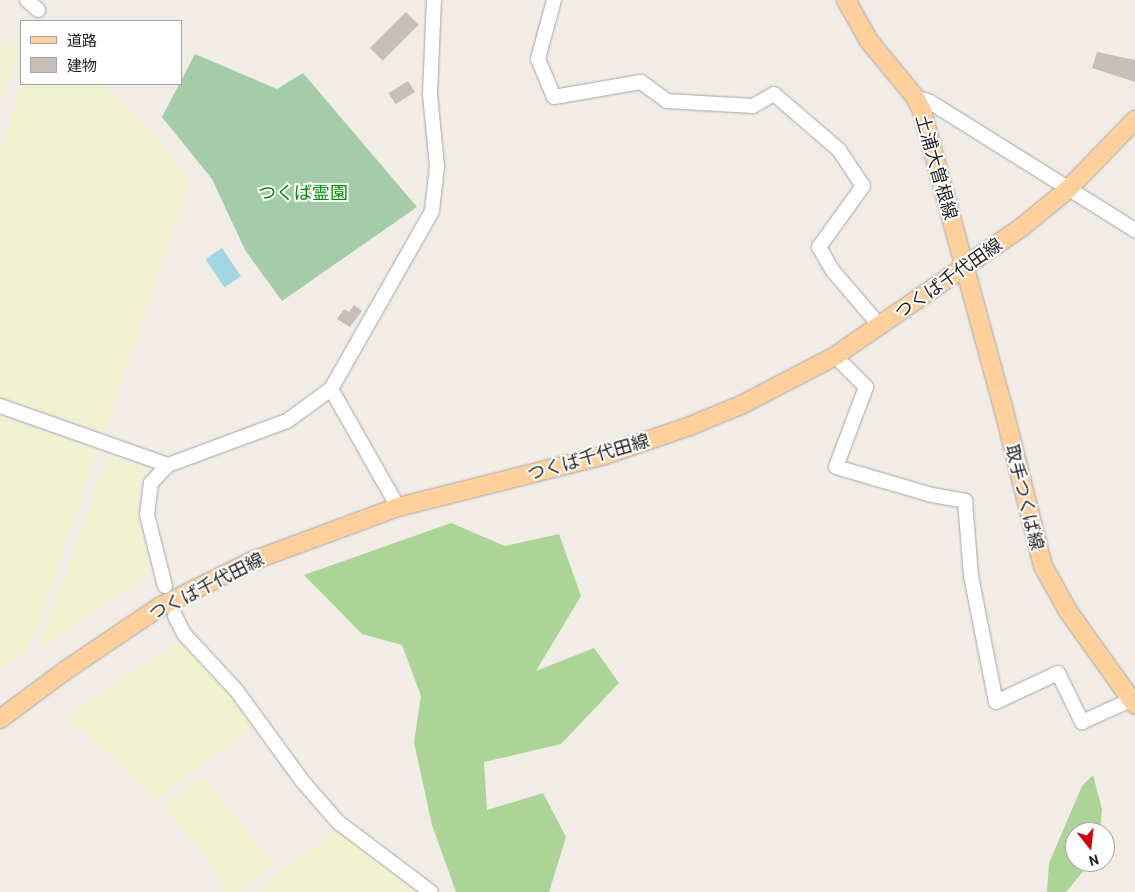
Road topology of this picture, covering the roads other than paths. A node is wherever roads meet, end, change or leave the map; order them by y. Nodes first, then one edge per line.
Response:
1 (27, 0) edge
2 (434, 0) edge
3 (554, 0) edge
4 (846, 0) edge
5 (38, 10) dead end
6 (915, 97) junction
7 (1135, 120) edge
8 (1067, 190) junction
9 (1135, 230) edge
10 (964, 268) junction
11 (880, 326) junction
12 (835, 356) junction
13 (331, 389) junction
14 (0, 406) edge
15 (168, 465) junction
16 (398, 507) junction
17 (165, 586) dead end
18 (175, 616) dead end
19 (1134, 701) edge
20 (0, 719) edge
21 (431, 892) edge

1 - 5 street
2 - 13 street
3 - 11 street
4 - 6 main road, 土浦大曽根線
6 - 8 street
6 - 10 main road, 土浦大曽根線
7 - 8 main road, つくば千代田線
8 - 9 street
8 - 10 main road, つくば千代田線
10 - 11 main road, つくば千代田線
10 - 19 main road, 取手つくば線
11 - 12 main road, つくば千代田線
12 - 16 main road, つくば千代田線
12 - 19 street
13 - 15 street
13 - 16 street
14 - 15 street
15 - 17 street
16 - 20 main road, つくば千代田線
18 - 21 street

